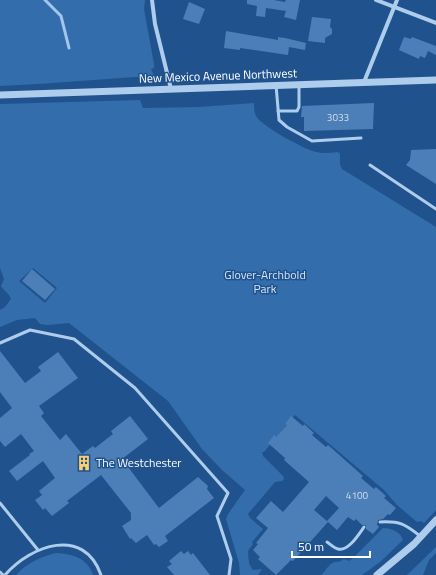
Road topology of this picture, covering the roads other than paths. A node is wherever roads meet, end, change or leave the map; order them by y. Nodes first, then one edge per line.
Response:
1 (152, 0) edge
2 (376, 0) edge
3 (396, 0) edge
4 (394, 7) junction
5 (436, 23) edge
6 (436, 80) edge
7 (364, 82) junction
8 (299, 84) junction
9 (276, 85) junction
10 (171, 89) junction
11 (0, 95) edge
12 (278, 112) junction
13 (361, 138) dead end
14 (370, 165) dead end
15 (436, 209) edge
16 (0, 343) edge
17 (0, 503) edge
18 (436, 520) edge
19 (380, 522) dead end
20 (364, 526) dead end
21 (421, 537) junction
22 (327, 542) dead end
23 (38, 550) junction
24 (0, 572) edge
25 (4, 575) edge
26 (101, 575) edge
27 (229, 575) edge
28 (376, 575) edge

1 - 10 street
2 - 4 street
3 - 4 street
4 - 5 street
4 - 7 street
6 - 7 street, New Mexico Avenue Northwest
7 - 8 street, New Mexico Avenue Northwest
8 - 9 street, New Mexico Avenue Northwest
8 - 12 lane
9 - 10 street, New Mexico Avenue Northwest
9 - 12 lane
10 - 11 street, New Mexico Avenue Northwest
12 - 13 lane
14 - 15 lane
16 - 27 lane
17 - 23 lane
18 - 21 street
19 - 21 lane
20 - 22 lane
21 - 28 street
23 - 25 lane
23 - 26 lane
24 - 25 lane

